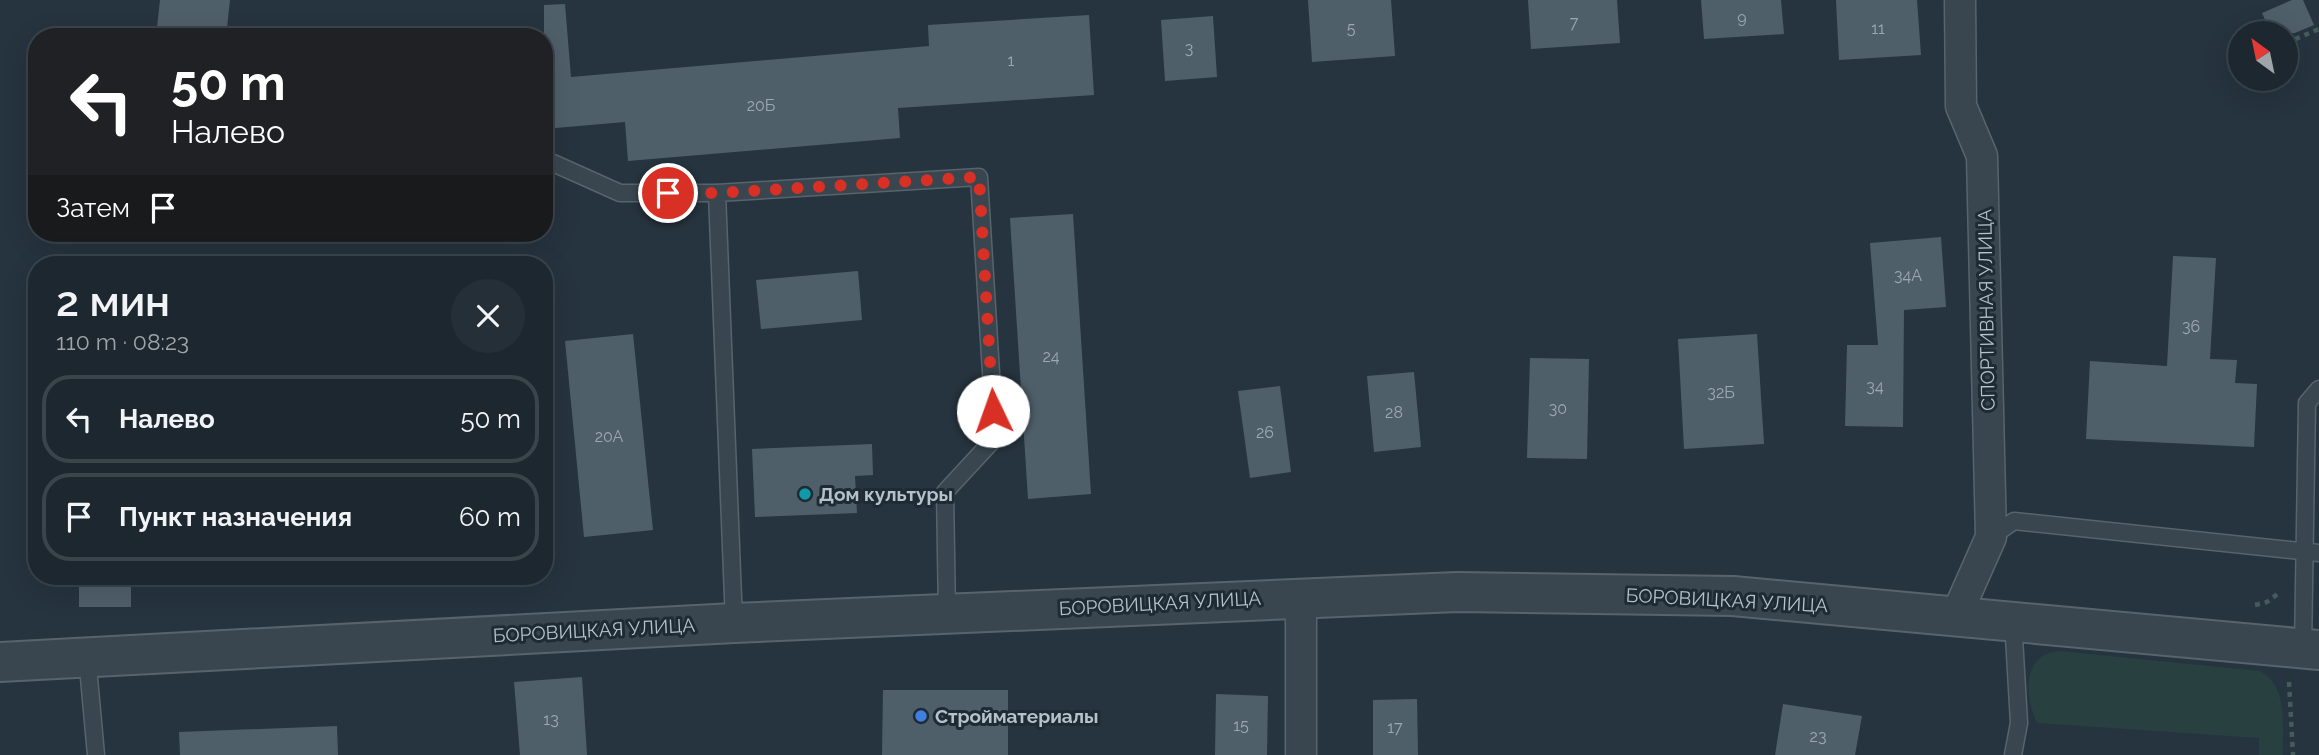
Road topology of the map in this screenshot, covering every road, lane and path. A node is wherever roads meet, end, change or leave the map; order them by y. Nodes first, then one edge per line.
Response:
1 (1960, 0) edge
2 (2319, 29) edge
3 (2298, 38) edge
4 (553, 163) edge
5 (717, 193) junction
6 (2319, 389) edge
7 (1991, 537) junction
8 (2313, 552) edge
9 (1301, 597) junction
10 (947, 613) junction
11 (1956, 616) junction
12 (2013, 621) junction
13 (734, 623) junction
14 (2311, 649) edge
15 (87, 656) junction
16 (0, 662) edge
17 (2291, 699) dead end
18 (96, 755) edge
19 (1301, 755) edge
20 (2013, 755) edge
21 (2293, 755) edge

1 - 7 street, СПОРТИВНАЯ УЛИЦА
2 - 3 path
4 - 5 lane
5 - 10 lane
5 - 13 lane
6 - 8 lane
7 - 8 lane
7 - 11 street, СПОРТИВНАЯ УЛИЦА
8 - 14 lane
9 - 10 street, БОРОВИЦКАЯ УЛИЦА
9 - 11 street, БОРОВИЦКАЯ УЛИЦА
9 - 19 street
10 - 13 street, БОРОВИЦКАЯ УЛИЦА
11 - 12 street, БОРОВИЦКАЯ УЛИЦА
12 - 14 street, БОРОВИЦКАЯ УЛИЦА
12 - 20 lane
13 - 15 street, БОРОВИЦКАЯ УЛИЦА
15 - 16 street, БОРОВИЦКАЯ УЛИЦА
15 - 18 lane
17 - 21 path

